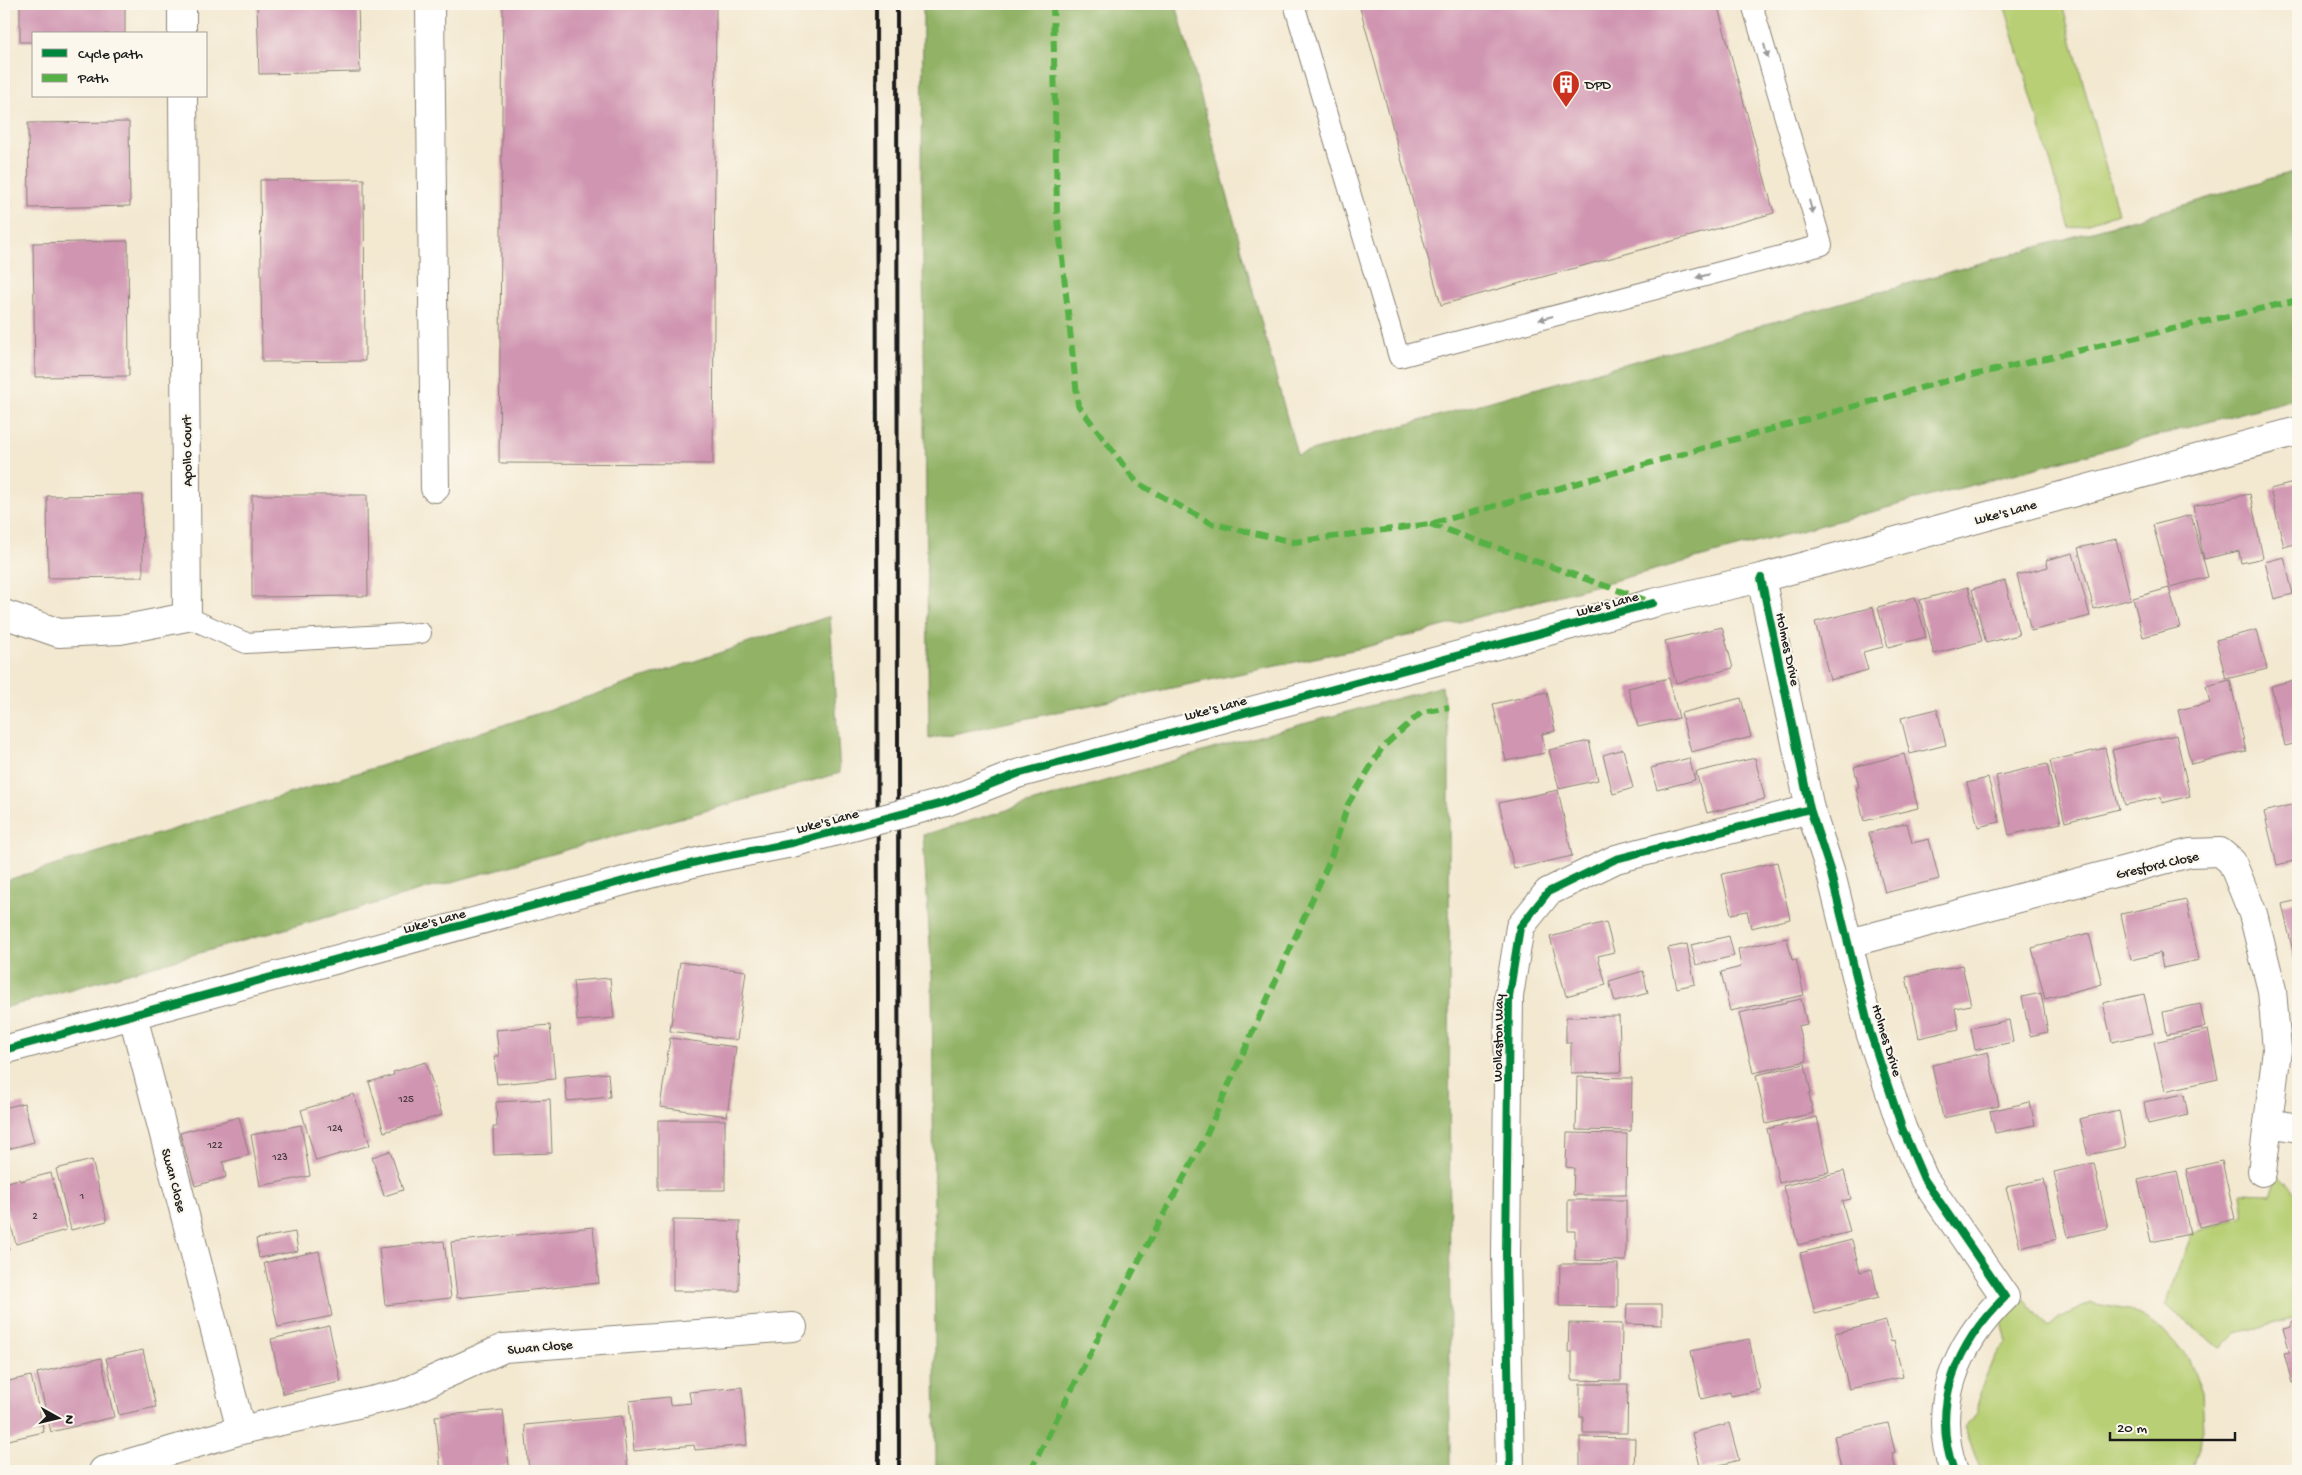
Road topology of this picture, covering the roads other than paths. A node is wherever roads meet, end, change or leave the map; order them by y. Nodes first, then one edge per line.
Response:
1 (182, 4) edge
2 (430, 4) edge
3 (1294, 4) edge
4 (1752, 4) edge
5 (182, 32) edge
6 (182, 98) edge
7 (2298, 431) edge
8 (435, 488) dead end
9 (1761, 578) junction
10 (4, 614) edge
11 (187, 618) junction
12 (421, 632) dead end
13 (1810, 809) junction
14 (1849, 943) junction
15 (132, 1016) junction
16 (4, 1050) edge
17 (2269, 1123) junction
18 (2298, 1128) edge
19 (2262, 1172) dead end
20 (793, 1327) dead end
21 (241, 1430) junction
22 (103, 1471) edge
23 (1510, 1471) edge
24 (1954, 1471) edge

1 - 5 street
2 - 8 street
4 -> 3 lane
6 - 11 street, Apollo Court
7 - 9 street, Luke's Lane
9 - 13 street, Holmes Drive
9 - 15 street, Luke's Lane, bridge
10 - 11 street
11 - 12 lane
13 - 14 street, Holmes Drive
13 - 23 street, Wollaston Way
14 - 17 street, Gresford Close
14 - 24 street, Holmes Drive
15 - 16 street, Luke's Lane
15 - 21 street, Swan Close
17 - 18 street
17 - 19 street, Gresford Close
20 - 21 street, Swan Close
21 - 22 street, Swan Close

